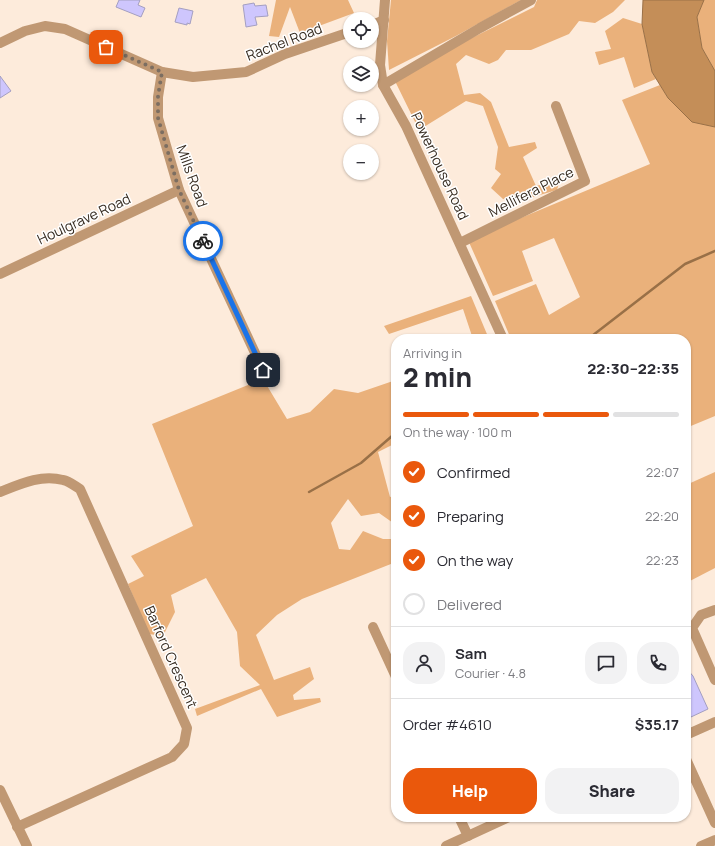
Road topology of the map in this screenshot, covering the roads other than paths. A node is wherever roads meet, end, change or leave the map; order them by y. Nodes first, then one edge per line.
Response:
1 (385, 0) edge
2 (531, 0) edge
3 (384, 20) junction
4 (379, 22) edge
5 (343, 34) edge
6 (0, 43) edge
7 (162, 72) junction
8 (383, 85) junction
9 (556, 106) dead end
10 (179, 190) junction
11 (460, 242) junction
12 (0, 274) edge
13 (501, 334) edge
14 (263, 370) dead end
15 (0, 492) edge
16 (715, 610) edge
17 (373, 628) dead end
18 (391, 666) edge
19 (715, 680) edge
20 (715, 722) edge
21 (691, 733) edge
22 (691, 770) edge
23 (0, 790) edge
24 (461, 822) edge
25 (498, 822) edge
26 (715, 823) edge
27 (17, 827) junction
28 (468, 836) junction
29 (715, 840) edge
30 (28, 846) edge
31 (446, 846) edge
32 (701, 846) edge

1 - 3 street, Powerhouse Road
2 - 8 street
3 - 4 street
3 - 8 street, Powerhouse Road
5 - 7 street, Rachel Road
6 - 7 street, Rachel Road
7 - 10 street, Mills Road
8 - 11 street, Powerhouse Road
9 - 11 street, Mellifera Place
10 - 12 street, Houlgrave Road
10 - 14 street, Mills Road
11 - 13 street, Powerhouse Road
15 - 27 street, Barford Crescent
16 - 19 street
17 - 18 street
20 - 21 street
22 - 26 street
23 - 27 street
24 - 28 street
25 - 28 street
27 - 30 street
28 - 31 street
29 - 32 street

